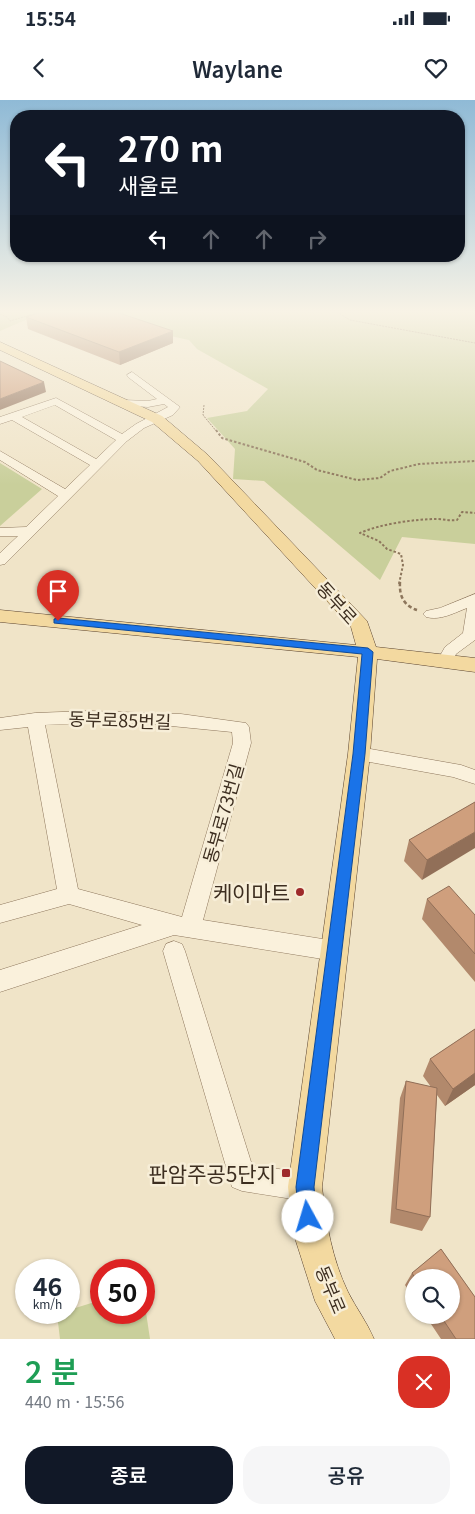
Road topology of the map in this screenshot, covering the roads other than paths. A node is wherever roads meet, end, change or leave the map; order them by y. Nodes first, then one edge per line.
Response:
1 (52, 370) edge
2 (132, 375) dead end
3 (165, 400) junction
4 (123, 402) junction
5 (13, 416) junction
6 (157, 419) junction
7 (0, 421) edge
8 (123, 439) junction
9 (0, 455) edge
10 (98, 465) junction
11 (67, 496) junction
12 (32, 531) junction
13 (0, 532) edge
14 (0, 562) edge
15 (475, 599) edge
16 (475, 607) edge
17 (431, 614) road end
18 (0, 616) edge
19 (368, 652) junction
20 (445, 661) junction
21 (475, 665) edge
22 (35, 719) junction
23 (0, 724) edge
24 (240, 727) joint
25 (359, 754) junction
26 (475, 777) edge
27 (69, 895) junction
28 (0, 914) edge
29 (182, 926) junction
30 (335, 951) junction
31 (174, 952) dead end
32 (0, 981) edge
33 (305, 1187) junction
34 (356, 1339) edge

1 - 4 main road, 동부로
2 - 3 street
3 - 4 street
3 - 6 street
4 - 6 main road, 동부로
5 - 7 street
5 - 8 street
5 - 10 street
6 - 8 street
6 - 19 main road, 동부로
8 - 10 street
9 - 11 street
10 - 11 street
11 - 12 street
12 - 13 street
12 - 14 street
15 - 17 street
16 - 20 street
18 - 19 main road
19 - 20 main road
19 - 25 main road, 동부로
20 - 21 main road
22 - 23 street, 동부로85번길
22 - 24 street, 동부로85번길
22 - 27 street
24 - 29 street, 동부로73번길
25 - 26 street
25 - 30 main road, 동부로
27 - 28 street
27 - 29 street
29 - 30 street
29 - 32 street
30 - 33 main road, 동부로
31 - 33 street
33 - 34 main road, 동부로

